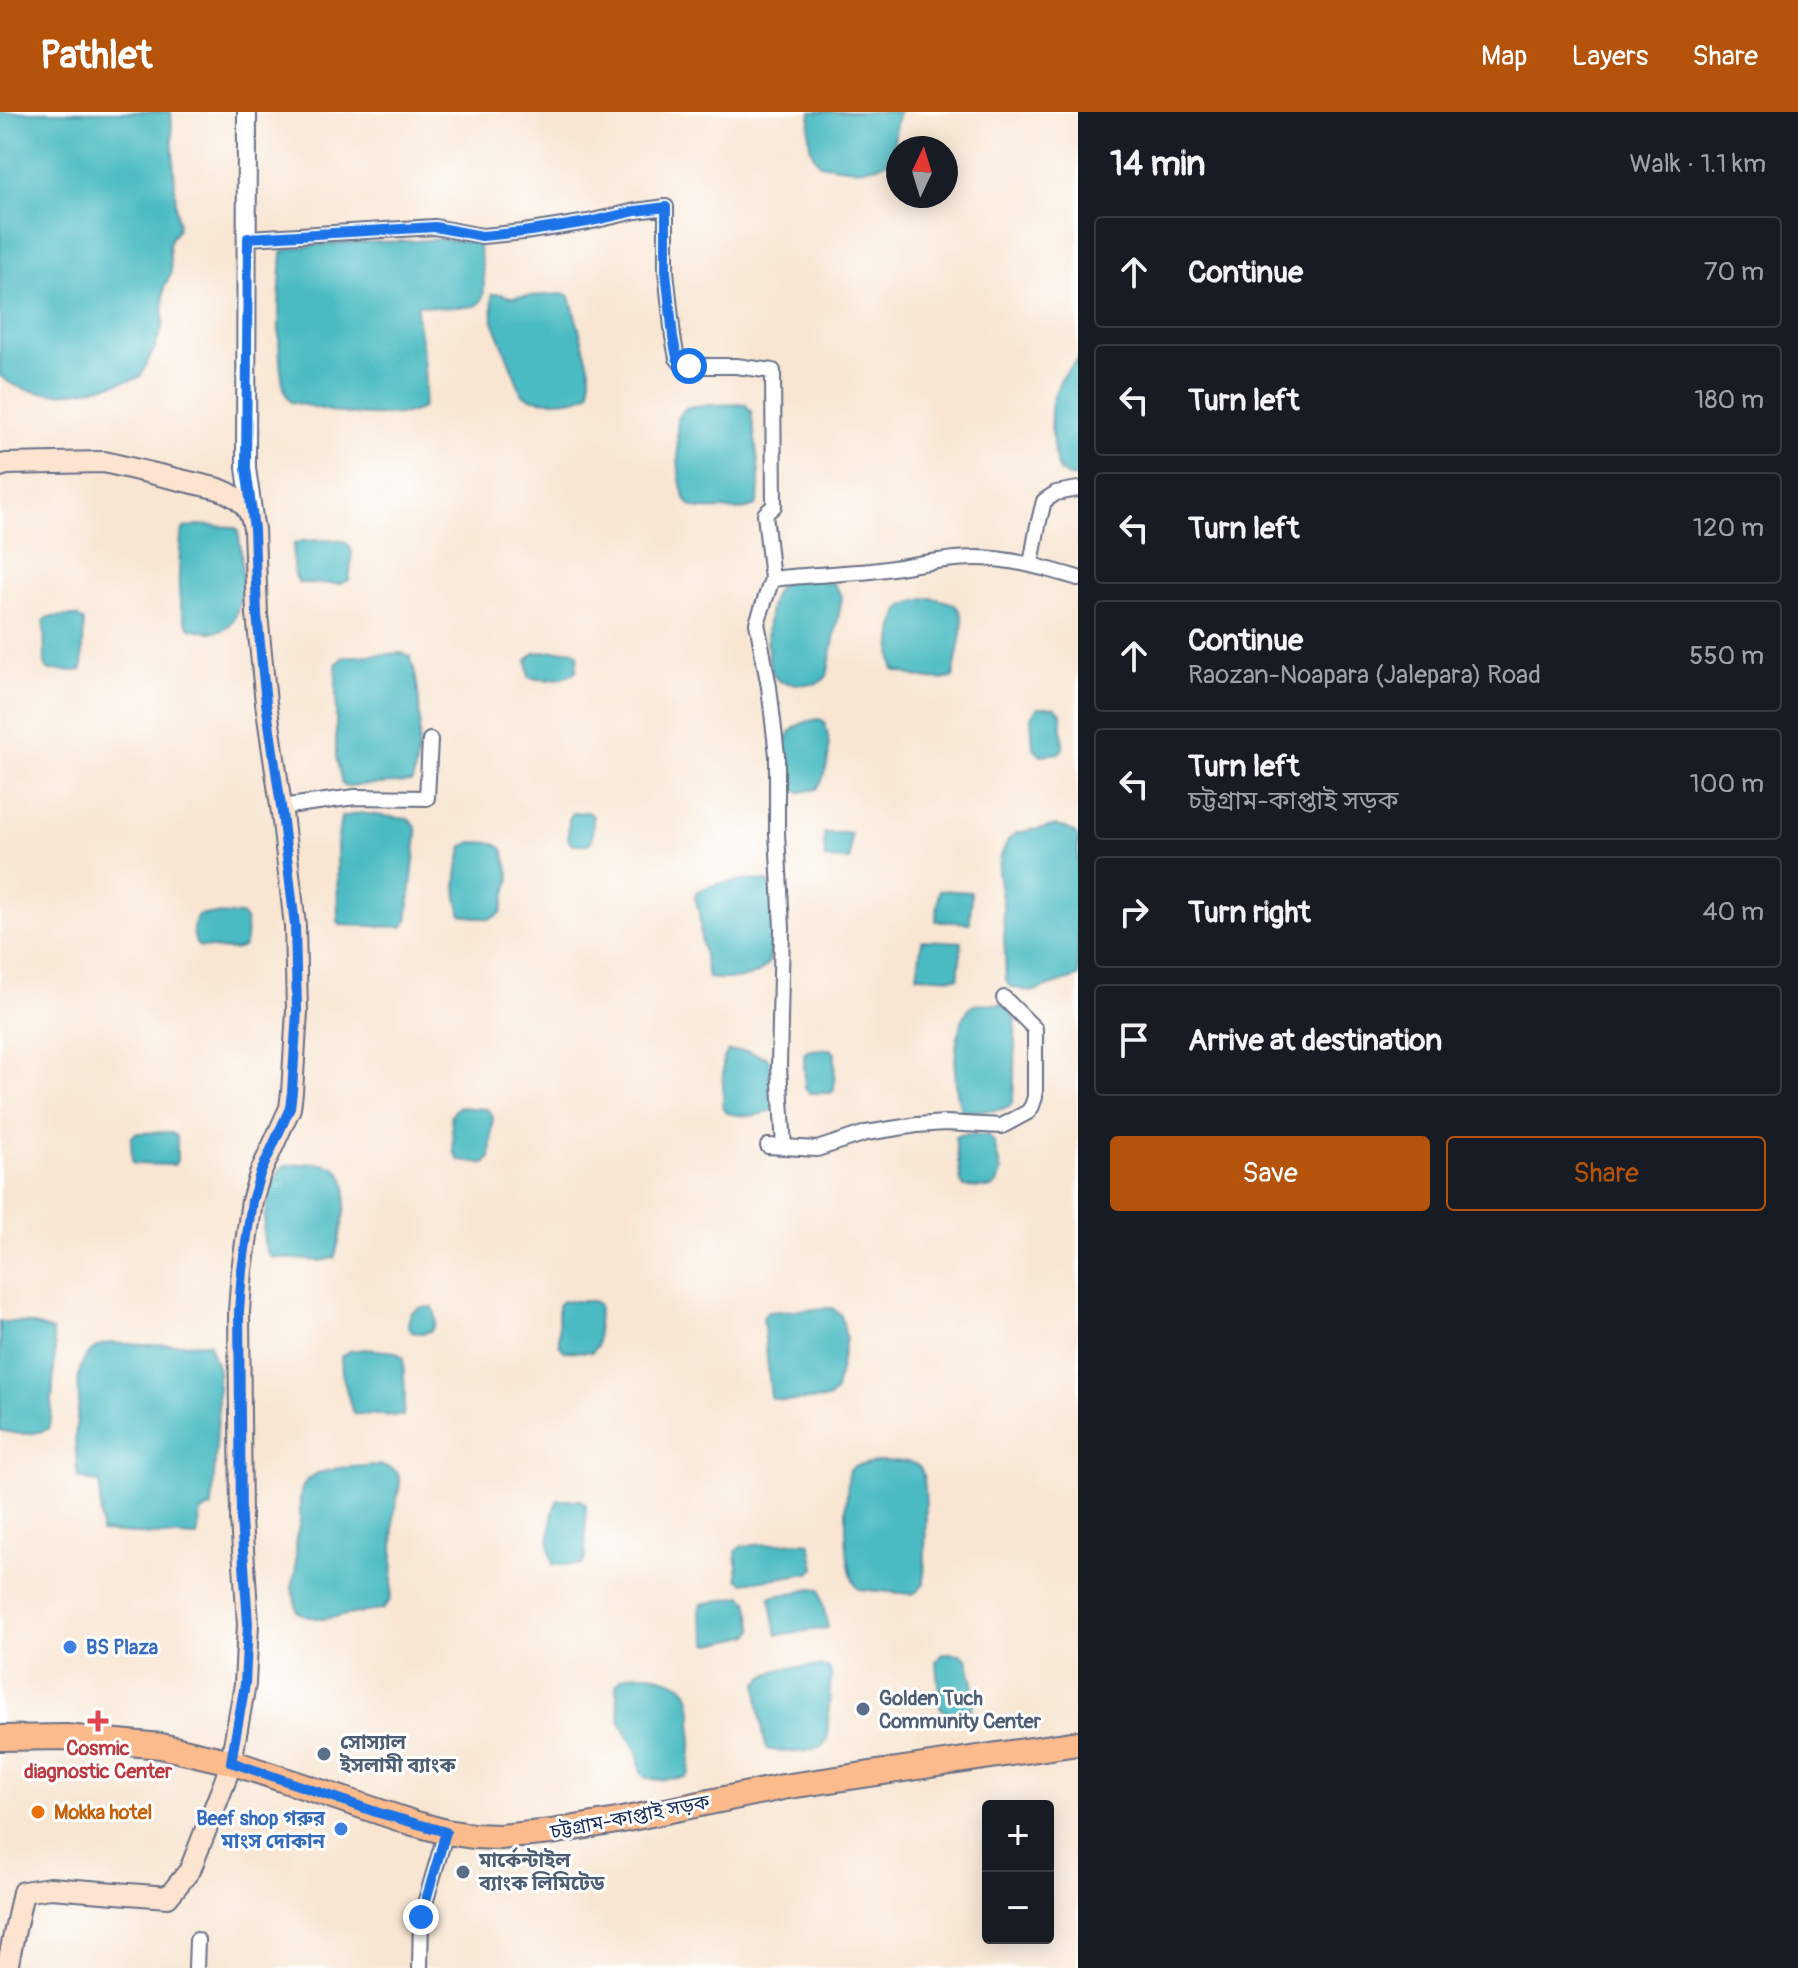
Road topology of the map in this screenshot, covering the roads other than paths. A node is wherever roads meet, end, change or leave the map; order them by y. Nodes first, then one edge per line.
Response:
1 (247, 112) edge
2 (248, 238) junction
3 (0, 466) edge
4 (1078, 489) edge
5 (253, 518) junction
6 (1031, 564) junction
7 (1078, 578) edge
8 (772, 579) junction
9 (430, 740) dead end
10 (281, 807) junction
11 (1004, 998) dead end
12 (768, 1146) dead end
13 (784, 1147) junction
14 (0, 1738) edge
15 (1078, 1743) edge
16 (231, 1762) junction
17 (446, 1832) junction
18 (197, 1940) dead end
19 (7, 1968) edge
20 (196, 1968) edge
21 (420, 1968) edge

1 - 2 street
2 - 5 street
2 - 8 street
3 - 5 main road
4 - 6 street
5 - 10 main road
6 - 7 street
6 - 8 street
8 - 13 street
9 - 10 street
10 - 16 main road
11 - 13 street
12 - 13 street
14 - 16 main road, চট্টগ্রাম-কাপ্তাই সড়ক
15 - 17 main road, চট্টগ্রাম-কাপ্তাই সড়ক
16 - 17 main road, চট্টগ্রাম-কাপ্তাই সড়ক
16 - 19 main road
17 - 21 street
18 - 20 street

